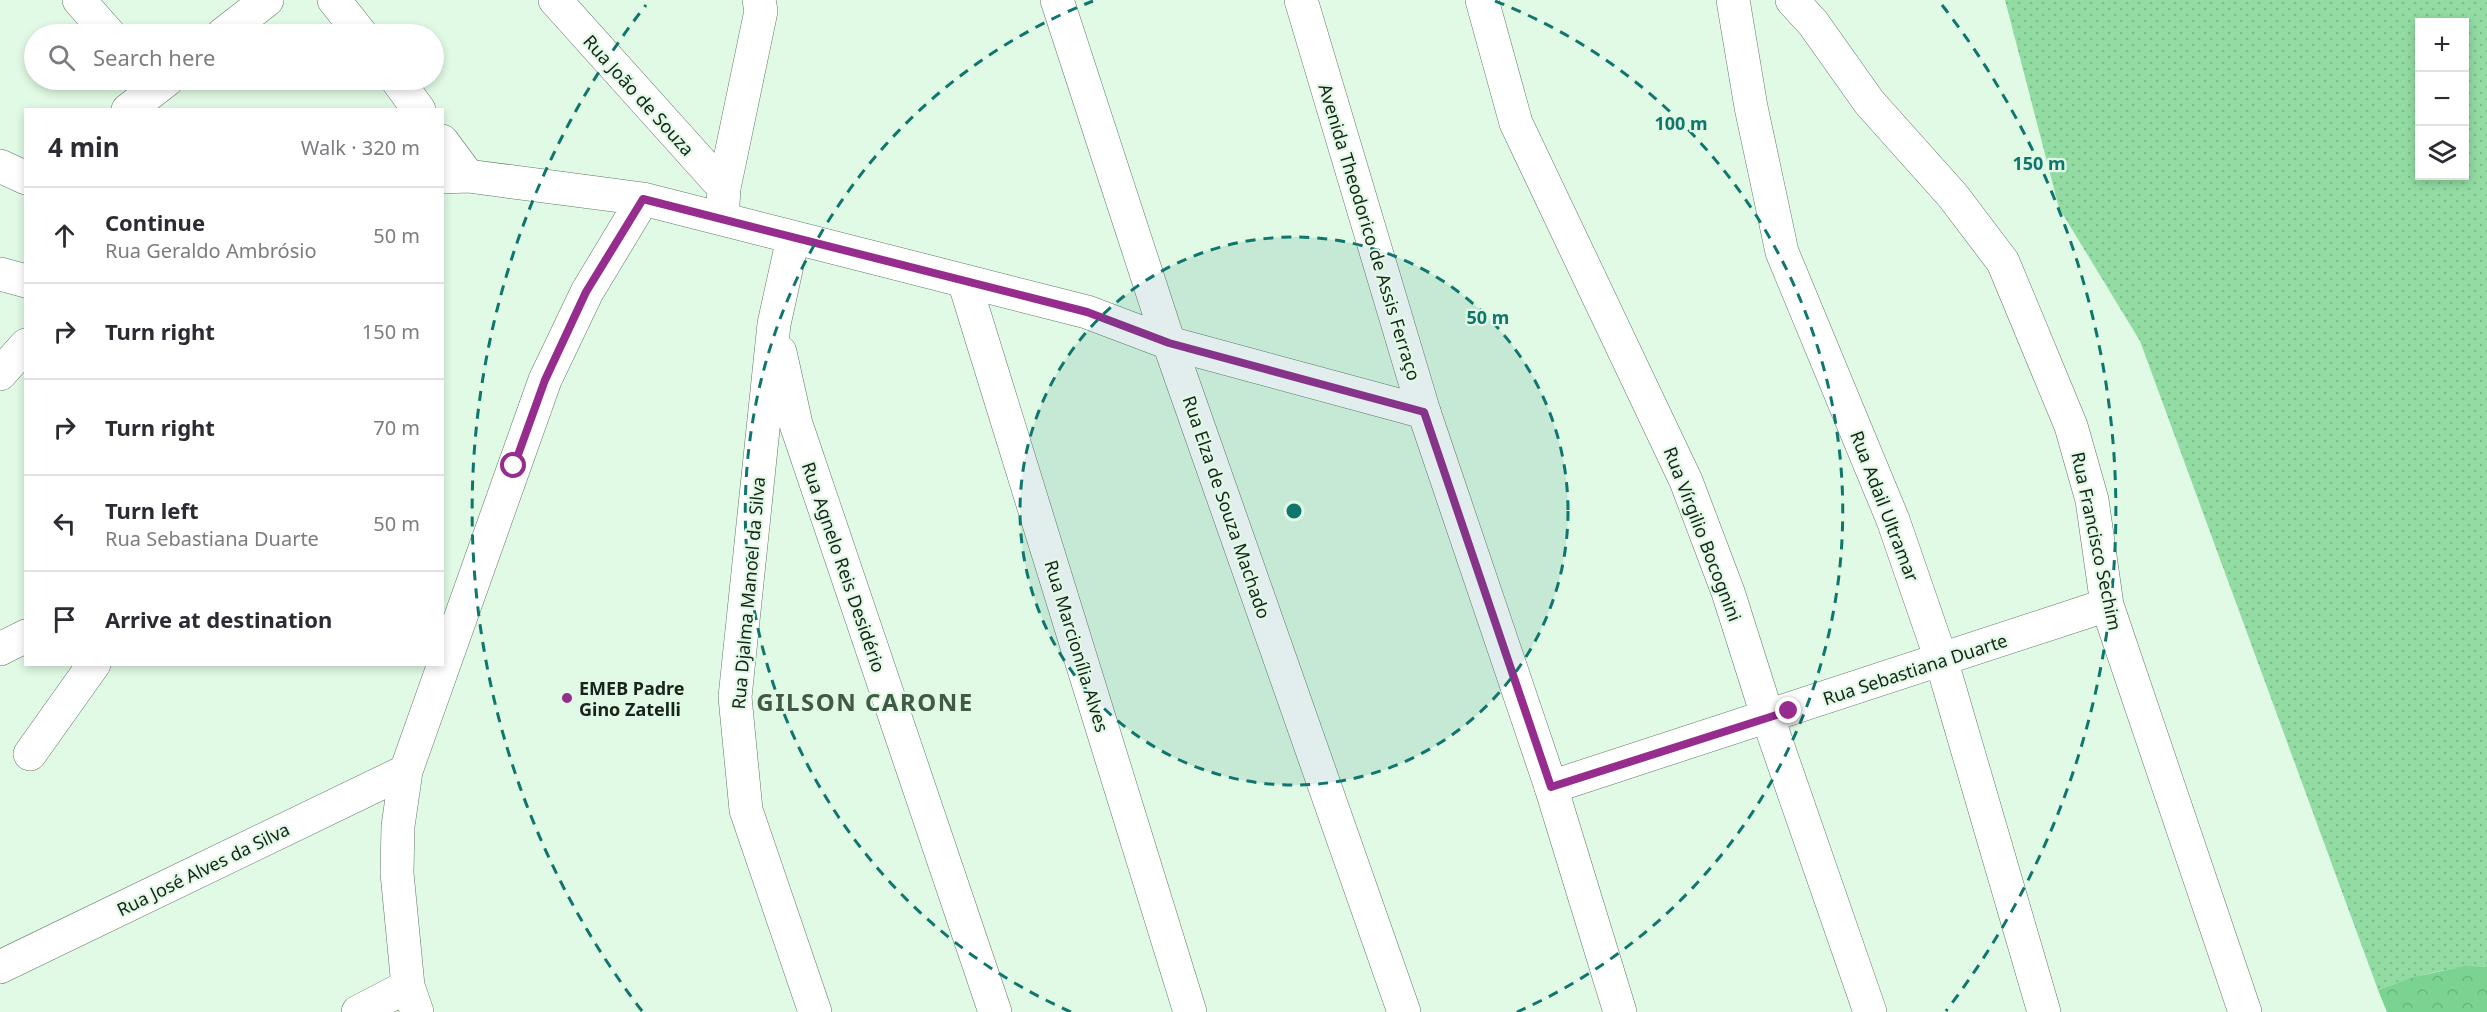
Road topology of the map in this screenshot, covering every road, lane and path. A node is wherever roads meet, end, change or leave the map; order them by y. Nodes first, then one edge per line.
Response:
1 (79, 0) edge
2 (267, 0) edge
3 (334, 0) edge
4 (555, 0) edge
5 (759, 0) edge
6 (1301, 0) edge
7 (1482, 0) edge
8 (1733, 0) edge
9 (1055, 6) edge
10 (1809, 8) edge
11 (100, 24) edge
12 (236, 24) edge
13 (353, 24) edge
14 (149, 90) edge
15 (404, 90) edge
16 (130, 108) edge
17 (417, 108) edge
18 (444, 146) edge
19 (0, 166) edge
20 (455, 176) edge
21 (24, 177) edge
22 (724, 188) junction
23 (643, 199) junction
24 (722, 220) junction
25 (793, 238) junction
26 (0, 274) edge
27 (24, 280) edge
28 (963, 281) junction
29 (774, 324) junction
30 (1169, 343) junction
31 (24, 347) edge
32 (0, 374) edge
33 (1424, 412) junction
34 (2107, 605) junction
35 (24, 637) edge
36 (0, 649) edge
37 (1941, 659) junction
38 (444, 664) edge
39 (93, 666) edge
40 (443, 666) edge
41 (1768, 718) junction
42 (30, 754) dead end
43 (406, 771) junction
44 (1551, 787) junction
45 (0, 967) edge
46 (413, 999) edge
47 (358, 1012) edge
48 (815, 1012) edge
49 (995, 1012) edge
50 (1190, 1012) edge
51 (1404, 1012) edge
52 (1620, 1012) edge
53 (1870, 1012) edge
54 (2044, 1012) edge
55 (2245, 1012) edge

1 - 11 street
2 - 12 street
3 - 13 street
4 - 22 street, Rua João de Souza
5 - 22 street
6 - 33 street, Avenida Theodorico de Assis Ferraço
7 - 41 street, Rua Vírgilio Bocognini
8 - 37 street, Rua Adail Ultramar
9 - 30 street, Rua Elza de Souza Machado
10 - 34 street, Rua Francisco Sechim
14 - 16 street
15 - 17 street
18 - 20 street
19 - 21 street
20 - 23 street
22 - 24 street
23 - 24 street
23 - 38 street
24 - 25 street
25 - 28 street
25 - 29 street, Rua Djalma Manoel da Silva
26 - 27 street
28 - 30 street
28 - 50 street, Rua Marcionília Alves
29 - 48 street, Rua Djalma Manoel da Silva
29 - 49 street, Rua Agnelo Reis Desidério
30 - 33 street
30 - 51 street, Rua Elza de Souza Machado
31 - 32 street
33 - 44 street, Avenida Theodorico de Assis Ferraço
34 - 37 street, Rua Sebastiana Duarte
34 - 55 street, Rua Francisco Sechim
35 - 36 street
37 - 41 street, Rua Sebastiana Duarte
37 - 54 street, Rua Adail Ultramar
39 - 42 street
40 - 43 street
41 - 44 street, Rua Sebastiana Duarte
41 - 53 street, Rua Vírgilio Bocognini
43 - 45 street, Rua José Alves da Silva
43 - 46 street
44 - 52 street, Avenida Theodorico de Assis Ferraço
46 - 47 street

